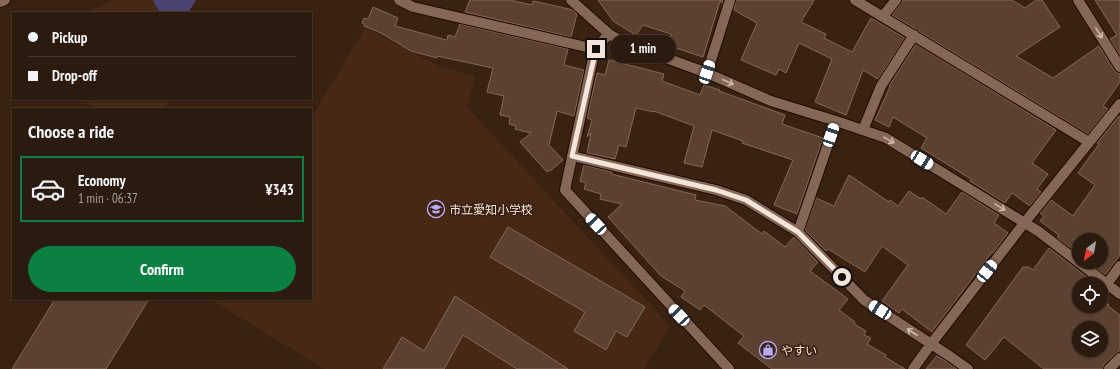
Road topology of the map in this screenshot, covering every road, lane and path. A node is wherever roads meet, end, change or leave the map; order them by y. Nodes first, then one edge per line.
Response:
1 (5, 0) edge
2 (399, 0) edge
3 (571, 0) edge
4 (730, 0) edge
5 (855, 0) edge
6 (896, 0) edge
7 (1078, 0) edge
8 (0, 2) edge
9 (883, 16) junction
10 (609, 34) junction
11 (914, 35) junction
12 (596, 49) junction
13 (1120, 66) edge
14 (707, 72) junction
15 (1120, 104) edge
16 (836, 121) junction
17 (863, 130) junction
18 (1089, 142) junction
19 (572, 156) junction
20 (1025, 222) junction
21 (798, 232) junction
22 (1120, 266) edge
23 (1098, 277) edge
24 (1108, 283) edge
25 (1108, 285) edge
26 (1120, 294) edge
27 (930, 344) junction
28 (1120, 358) edge
29 (730, 369) edge
30 (914, 369) edge
31 (968, 369) edge
32 (1109, 369) edge

1 - 8 street
2 - 12 street
3 - 10 street
4 - 14 street
5 - 9 street
6 - 9 street
7 -> 13 street
9 - 11 street
10 - 12 street
10 - 14 street
11 - 17 street
11 - 18 street
12 - 19 street
14 -> 16 street
15 - 18 street
16 - 17 street
16 - 21 street
17 -> 20 street
18 - 20 street
19 - 21 street
19 - 29 street
20 - 23 street
20 - 27 street
27 -> 21 street
22 - 24 street
25 - 26 street
27 - 30 street
27 - 31 street
28 - 32 street

